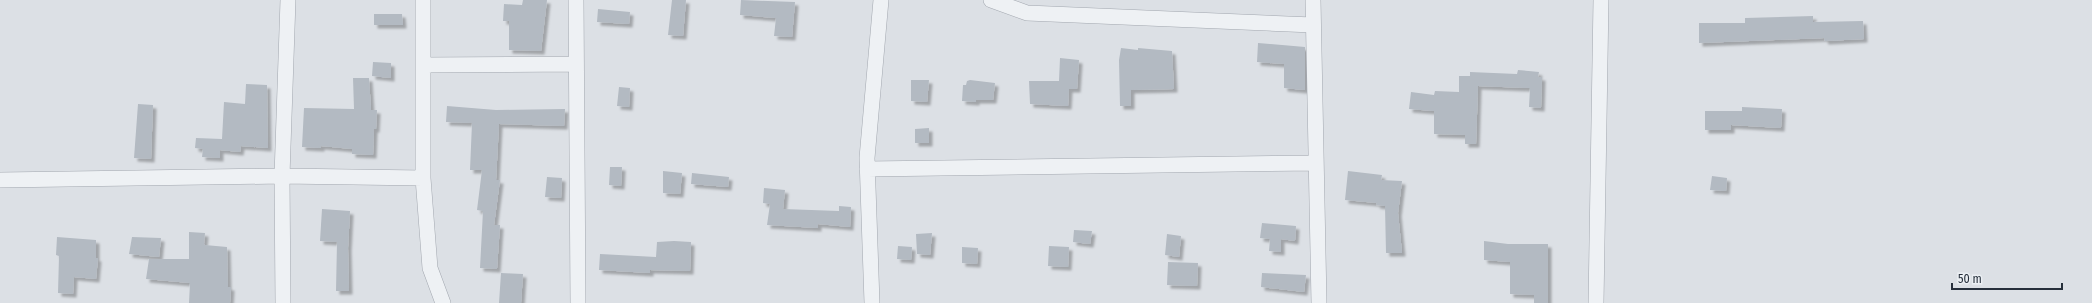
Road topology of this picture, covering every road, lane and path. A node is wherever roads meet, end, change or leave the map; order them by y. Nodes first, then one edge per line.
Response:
1 (288, 0) edge
2 (423, 0) edge
3 (576, 0) edge
4 (881, 0) edge
5 (991, 0) edge
6 (1312, 0) edge
7 (1601, 0) edge
8 (1313, 25) junction
9 (576, 64) junction
10 (423, 65) junction
11 (1316, 163) junction
12 (867, 169) junction
13 (282, 176) junction
14 (423, 178) junction
15 (0, 180) edge
16 (283, 303) edge
17 (443, 303) edge
18 (578, 303) edge
19 (872, 303) edge
20 (1319, 303) edge
21 (1596, 303) edge

1 - 13 street
2 - 10 street
3 - 9 street
4 - 12 street
5 - 8 street
6 - 8 street
7 - 21 street
8 - 11 street
9 - 10 street
9 - 18 street
10 - 14 street
11 - 12 street
11 - 20 street
12 - 19 street
13 - 14 street
13 - 15 street
13 - 16 street
14 - 17 street

